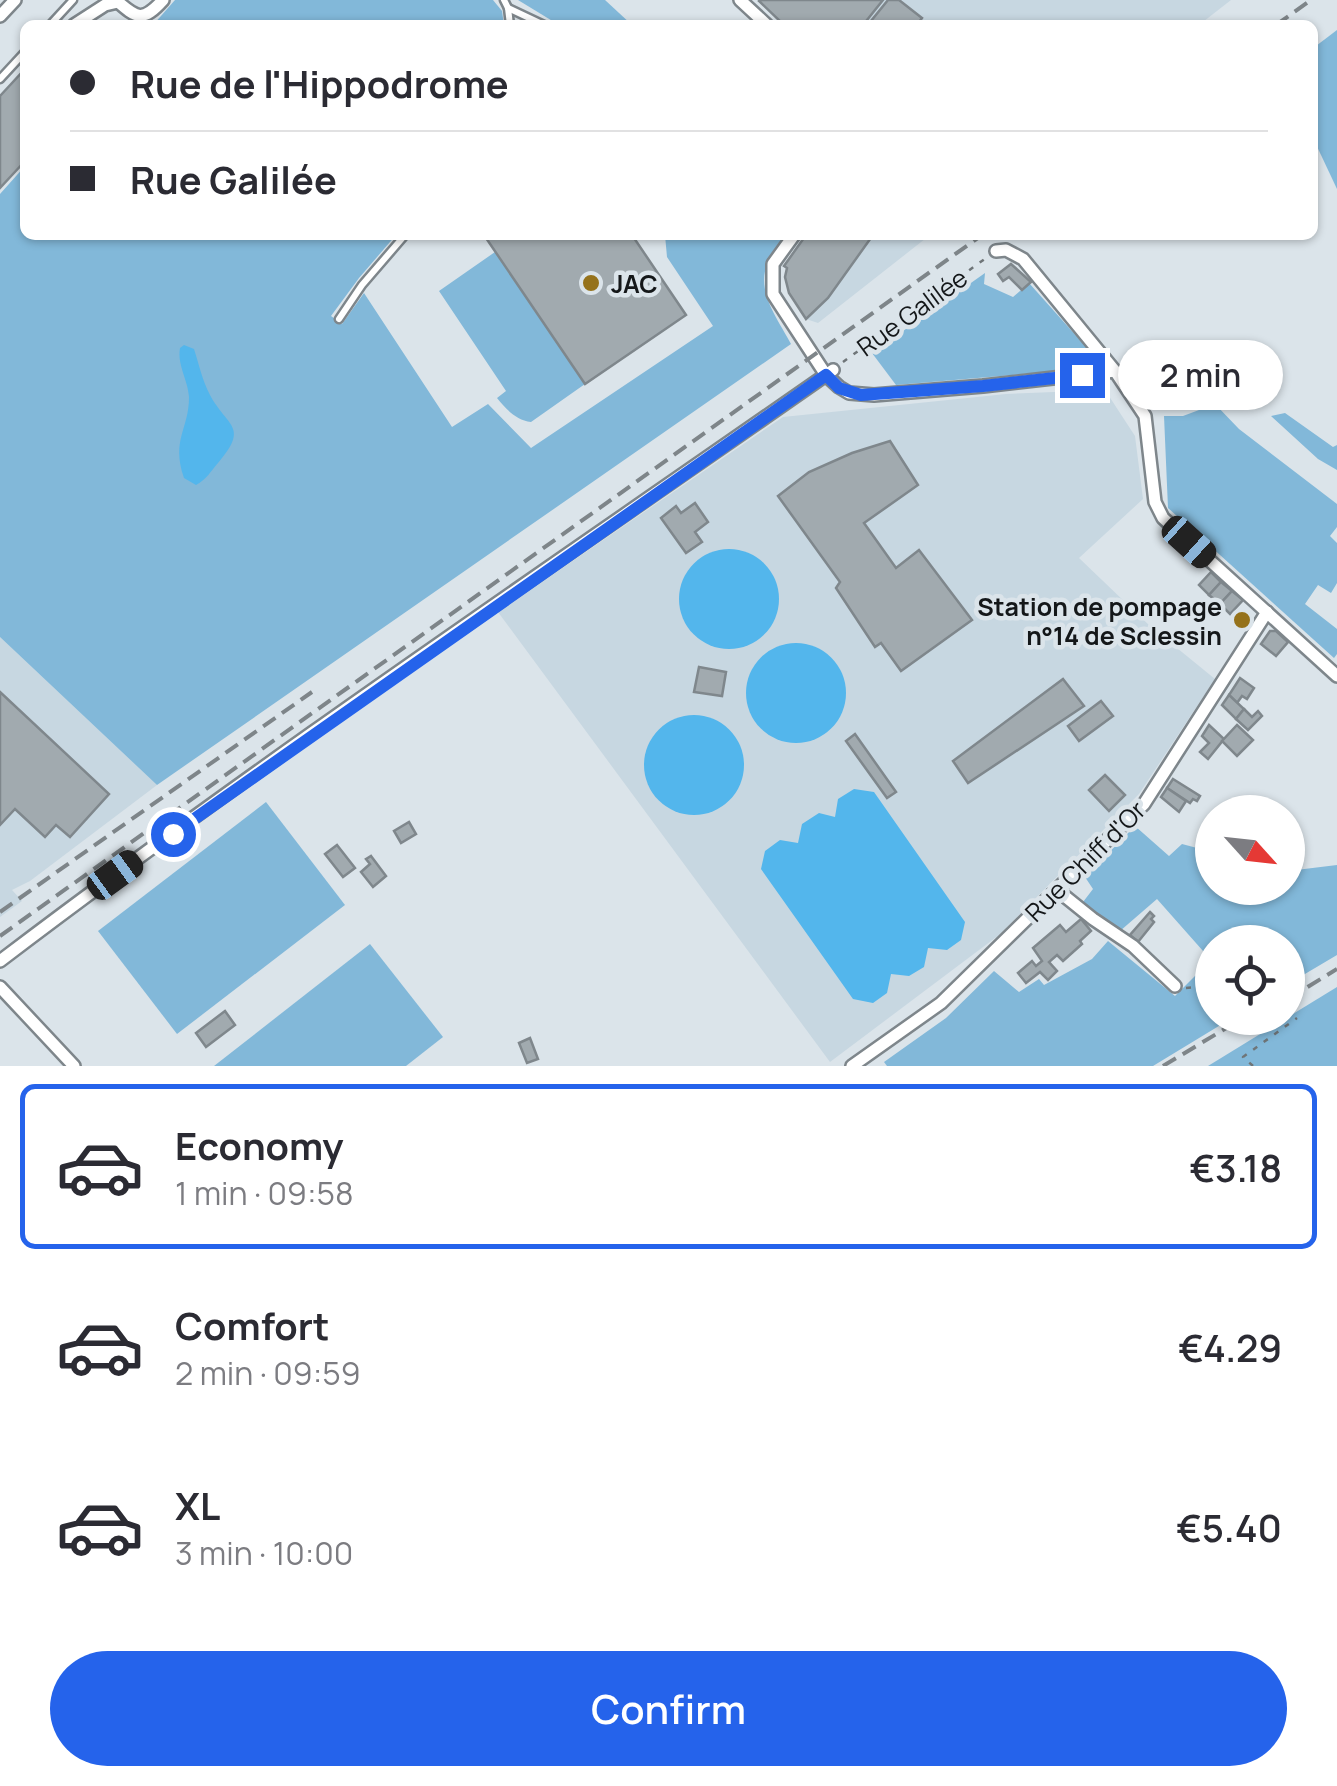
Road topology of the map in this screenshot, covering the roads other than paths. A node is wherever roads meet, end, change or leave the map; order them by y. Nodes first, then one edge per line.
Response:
1 (15, 0) edge
2 (73, 0) edge
3 (163, 0) edge
4 (740, 0) edge
5 (117, 1) edge
6 (506, 4) edge
7 (0, 16) edge
8 (55, 20) edge
9 (82, 20) edge
10 (132, 20) edge
11 (535, 20) edge
12 (762, 20) edge
13 (20, 57) edge
14 (0, 79) edge
15 (401, 240) edge
16 (791, 240) edge
17 (996, 252) road end
18 (339, 319) dead end
19 (1115, 371) junction
20 (829, 373) junction
21 (1267, 612) junction
22 (1337, 676) edge
23 (1057, 890) junction
24 (0, 961) edge
25 (0, 986) edge
26 (1175, 986) road end
27 (74, 1066) edge
28 (852, 1066) edge

1 - 7 street
2 - 8 lane
3 - 10 street
4 - 12 street
5 - 9 street
5 - 10 street
6 - 11 lane
13 - 14 lane
15 - 18 lane
16 - 20 street
17 - 19 street
19 - 20 street, Rue Galilée
19 - 21 street
20 - 24 street
21 - 22 street
21 - 23 street, Rue Chiff d'Or
23 - 26 street
23 - 28 street, Rue Chiff d'Or
25 - 27 street

